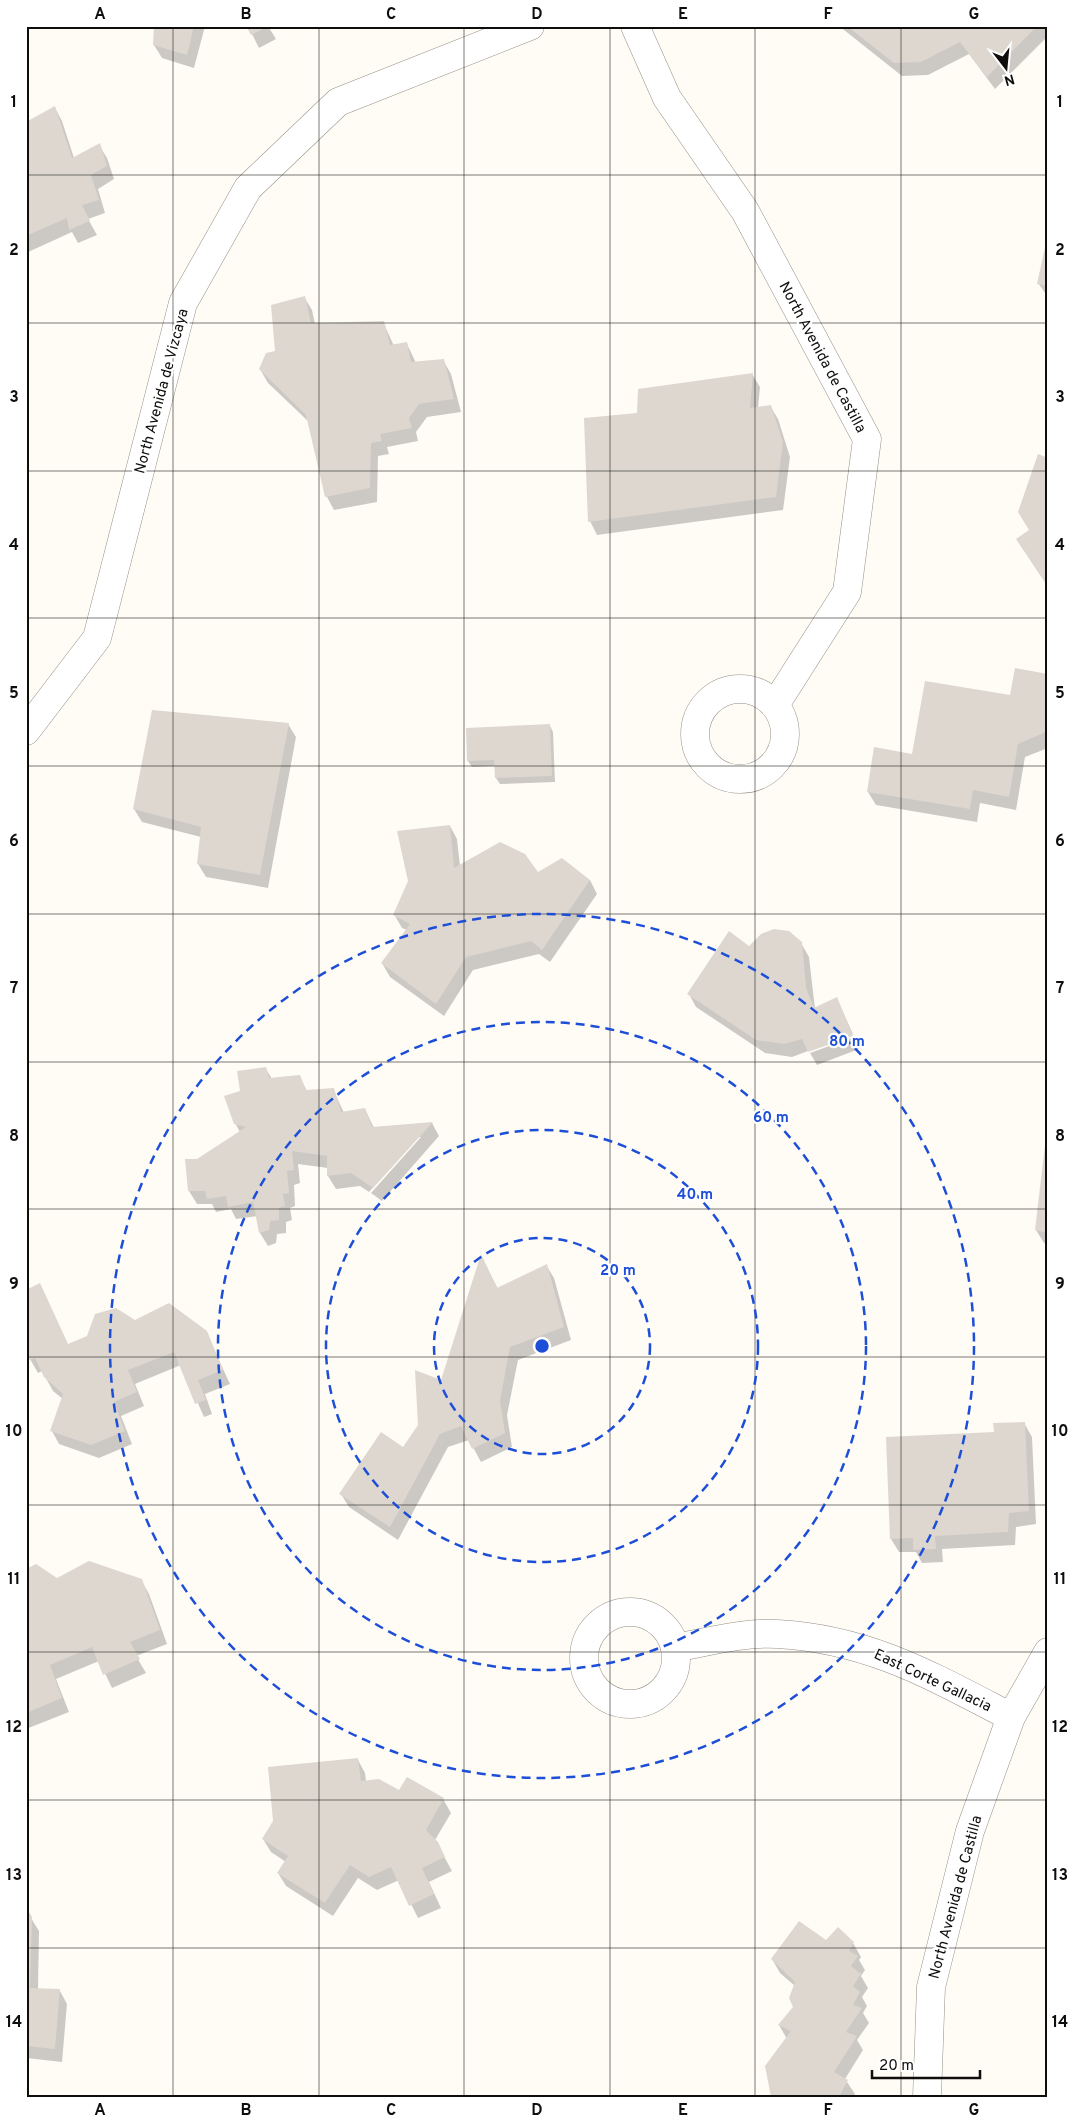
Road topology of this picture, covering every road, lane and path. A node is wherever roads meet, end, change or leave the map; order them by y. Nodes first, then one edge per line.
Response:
1 (530, 26) edge
2 (635, 26) edge
3 (775, 705) dead end
4 (26, 732) edge
5 (675, 1648) dead end
6 (1048, 1652) edge
7 (1012, 1717) junction
8 (927, 2097) edge

1 - 4 street, North Avenida de Vizcaya
2 - 3 street, North Avenida de Castilla
5 - 7 street, East Corte Gallacia
6 - 7 street, North Avenida de Castilla
7 - 8 street, North Avenida de Castilla

